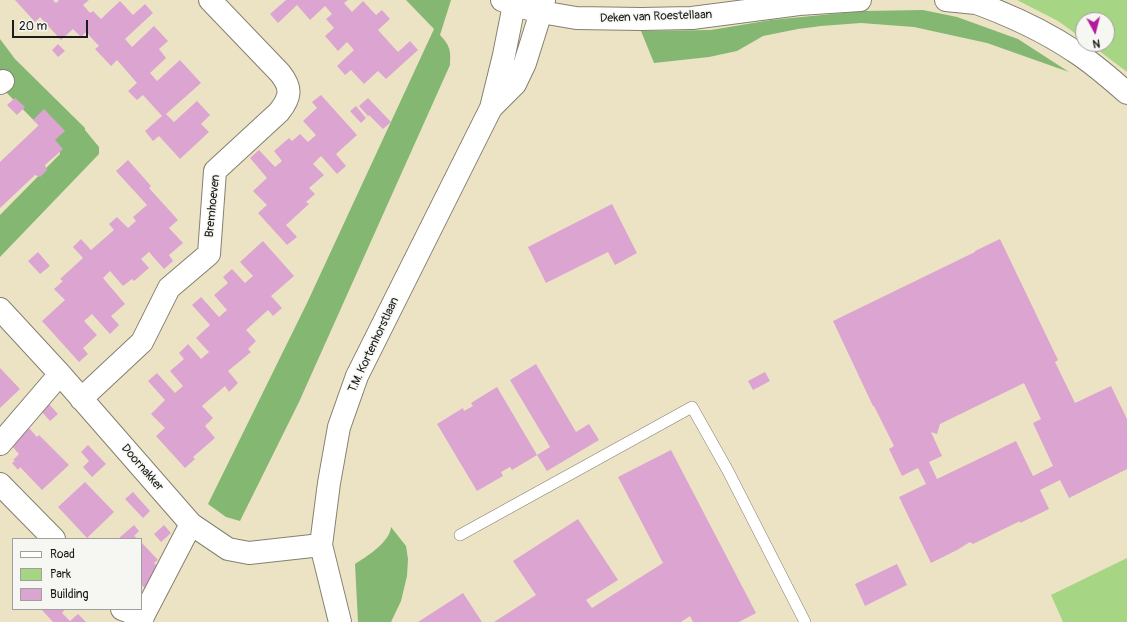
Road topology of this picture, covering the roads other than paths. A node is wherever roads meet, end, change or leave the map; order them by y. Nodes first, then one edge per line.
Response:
1 (210, 0) edge
2 (860, 0) edge
3 (946, 0) edge
4 (510, 2) edge
5 (972, 2) edge
6 (543, 6) edge
7 (1127, 93) edge
8 (491, 108) junction
9 (0, 309) edge
10 (60, 374) junction
11 (81, 399) junction
12 (0, 444) edge
13 (0, 484) edge
14 (192, 524) junction
15 (460, 535) dead end
16 (53, 538) edge
17 (321, 546) junction
18 (124, 610) edge
19 (142, 620) edge
20 (340, 622) edge
21 (805, 622) edge

1 - 11 street, Bremhoeven
2 - 6 street, Deken van Roestellaan
3 - 5 street
4 - 6 street, Deken van Roestellaan
4 - 8 street, T.M. Kortenhorstlaan
5 - 7 street
6 - 8 street, T.M. Kortenhorstlaan
8 - 17 street, T.M. Kortenhorstlaan
9 - 10 street, Doornakker
10 - 11 street, Doornakker
10 - 12 street
11 - 14 street, Doornakker
13 - 16 street
14 - 17 street, Doornakker
14 - 19 street
15 - 21 lane
17 - 20 street, T.M. Kortenhorstlaan
18 - 19 street

